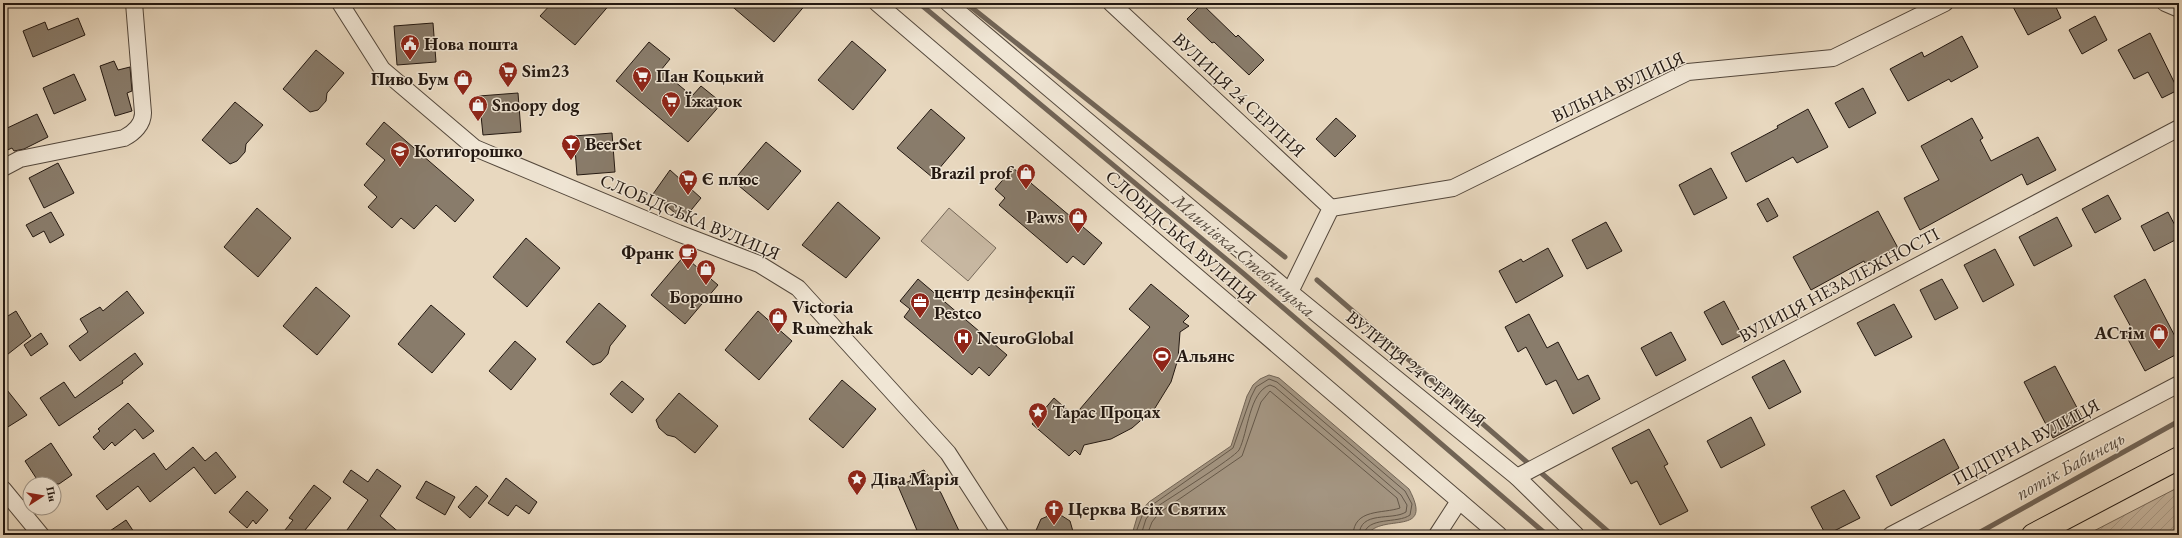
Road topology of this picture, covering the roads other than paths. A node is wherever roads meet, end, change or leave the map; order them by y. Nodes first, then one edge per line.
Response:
1 (134, 3) edge
2 (340, 3) edge
3 (877, 3) edge
4 (948, 3) edge
5 (1111, 3) edge
6 (1945, 3) edge
7 (2166, 3) edge
8 (2179, 9) edge
9 (2179, 128) edge
10 (3, 168) edge
11 (1331, 208) junction
12 (1290, 292) junction
13 (2179, 384) edge
14 (2179, 458) edge
15 (1517, 477) junction
16 (3, 489) edge
17 (1459, 501) junction
18 (41, 535) edge
19 (1001, 535) edge
20 (1437, 535) edge
21 (1500, 535) edge
22 (1576, 535) edge
23 (1891, 535) edge
24 (2033, 535) edge

1 - 10 street
2 - 19 street, СЛОБІДСЬКА ВУЛИЦЯ
3 - 17 street, СЛОБІДСЬКА ВУЛИЦЯ
4 - 12 street, ВУЛИЦЯ 24 СЕРПНЯ
5 - 11 street, ВУЛИЦЯ 24 СЕРПНЯ
6 - 11 street, ВІЛЬНА ВУЛИЦЯ
7 - 8 street
9 - 15 street, ВУЛИЦЯ НЕЗАЛЕЖНОСТІ
11 - 12 street
12 - 15 street, ВУЛИЦЯ 24 СЕРПНЯ
13 - 23 street, ПІДГІРНА ВУЛИЦЯ
14 - 24 main road
15 - 22 street, ВУЛИЦЯ 24 СЕРПНЯ
16 - 18 street
17 - 20 street
17 - 21 street, СЛОБІДСЬКА ВУЛИЦЯ

